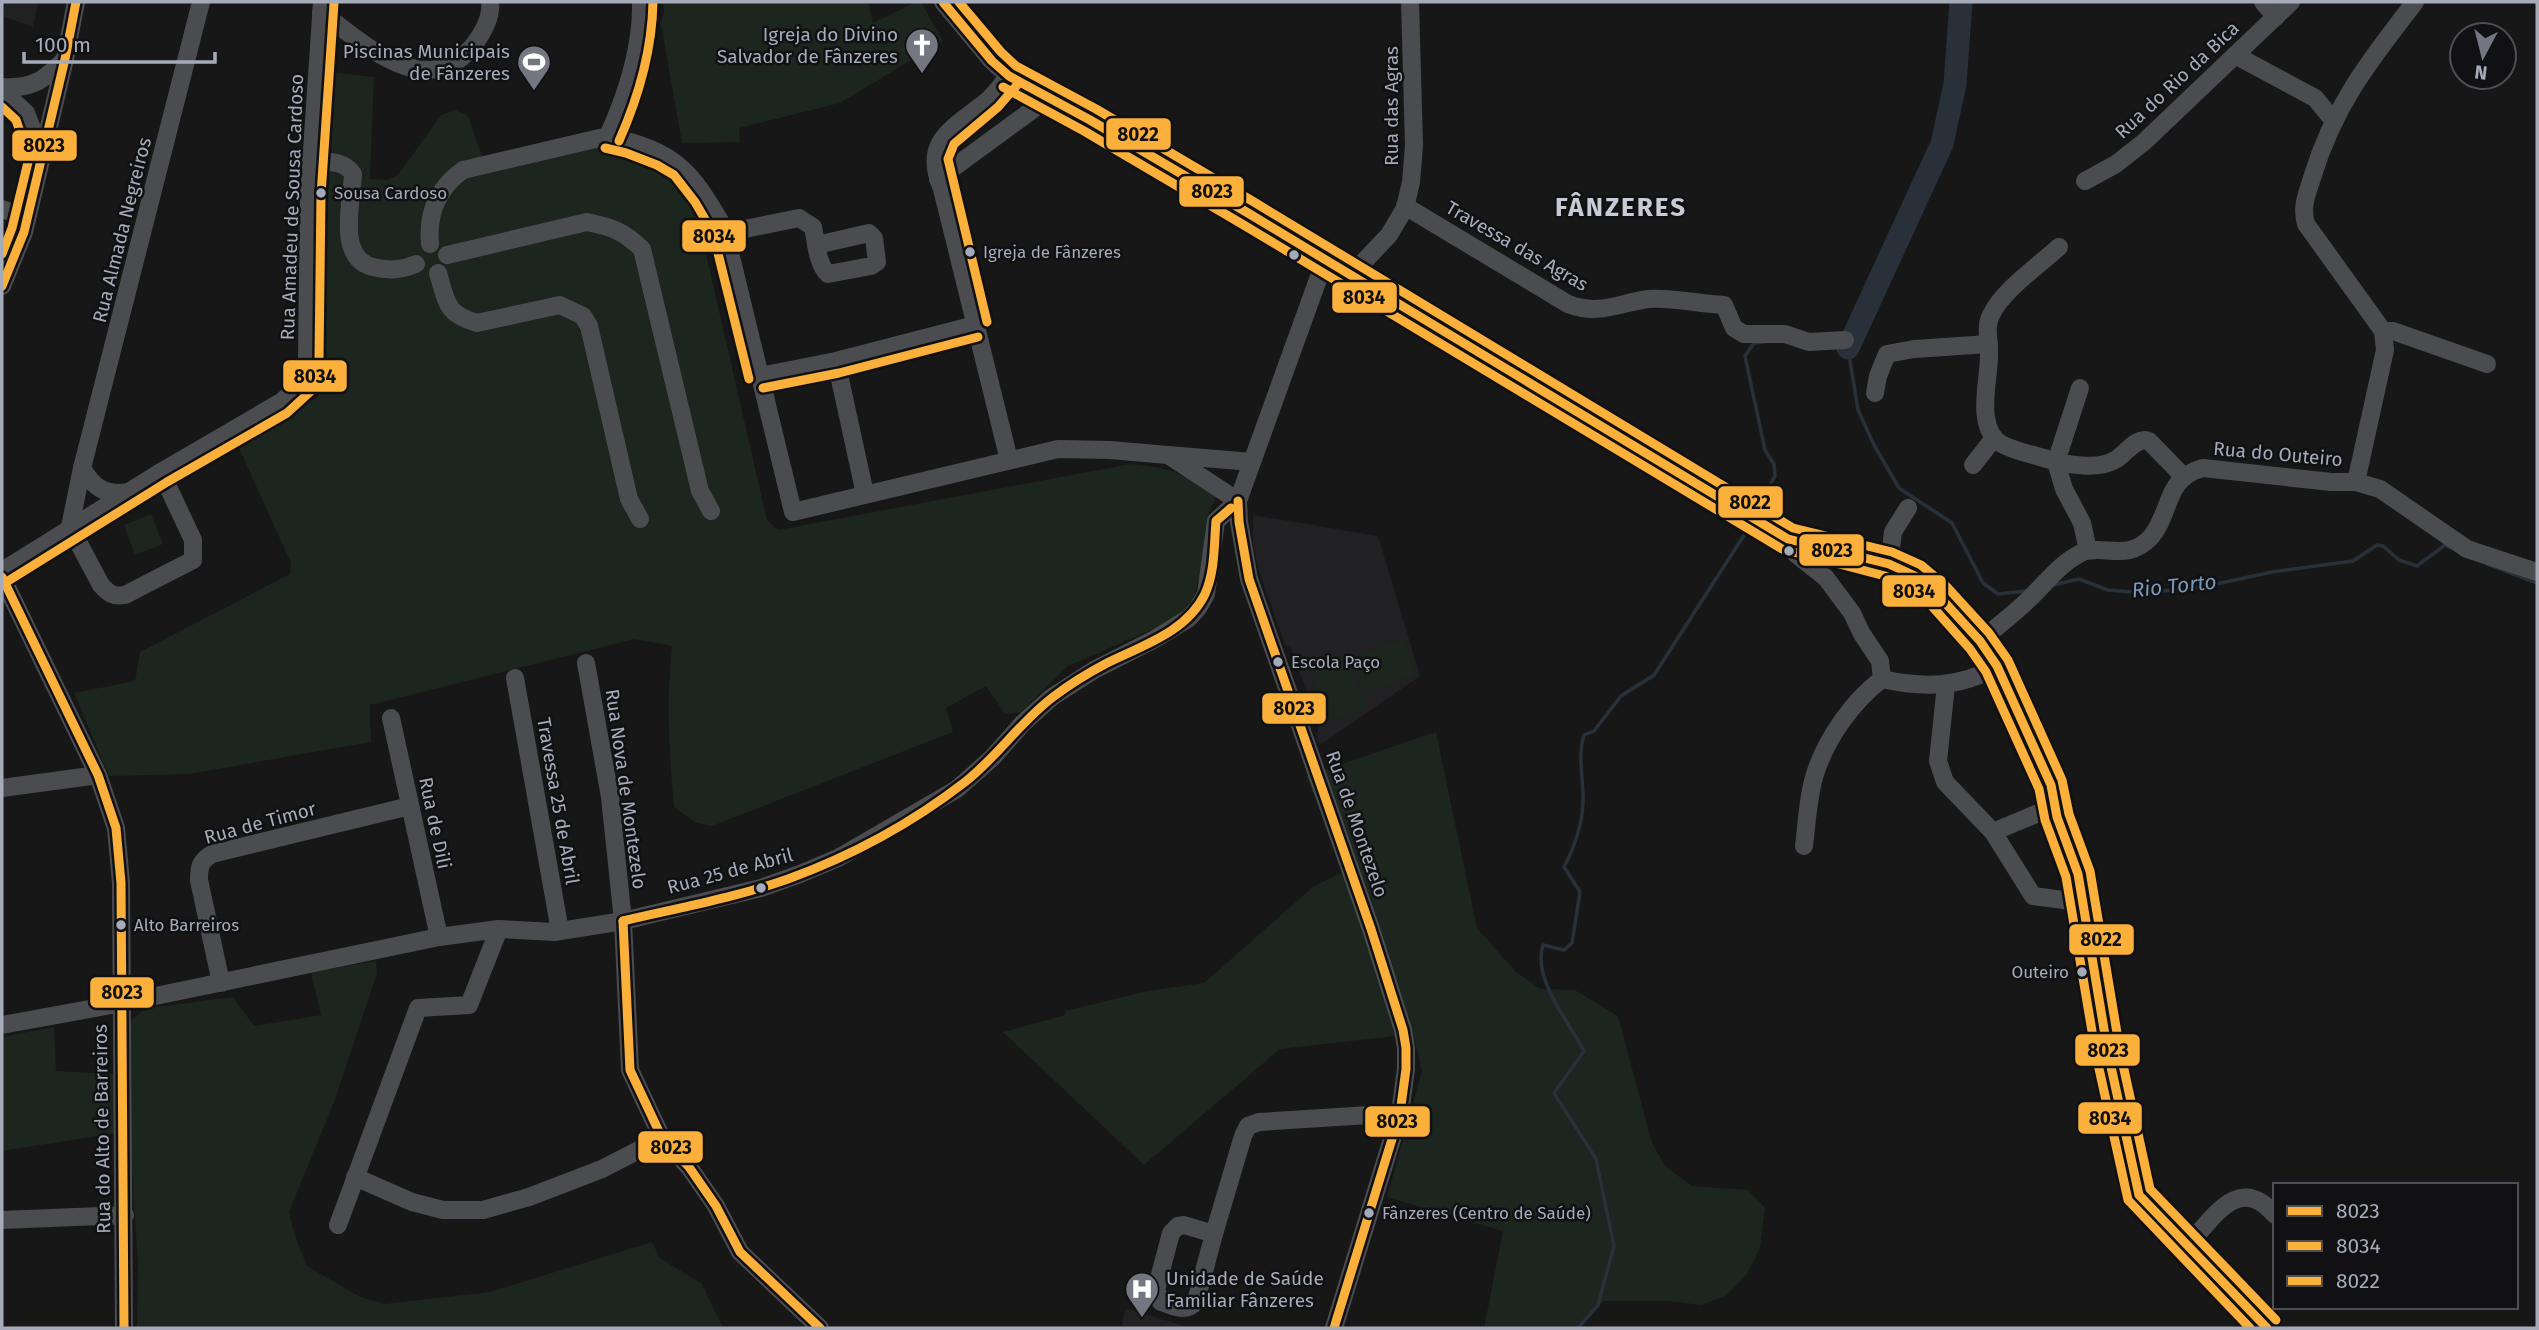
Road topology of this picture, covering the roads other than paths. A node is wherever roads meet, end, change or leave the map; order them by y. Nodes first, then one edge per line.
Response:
1 (76, 2) edge
2 (201, 2) edge
3 (490, 2) edge
4 (641, 2) edge
5 (943, 2) edge
6 (1410, 2) edge
7 (2263, 2) edge
8 (2291, 2) edge
9 (2415, 2) edge
10 (321, 7) edge
11 (2276, 17) junction
12 (2235, 55) junction
13 (65, 59) junction
14 (1009, 76) junction
15 (32, 85) junction
16 (2, 89) edge
17 (1050, 97) junction
18 (26, 113) junction
19 (2333, 120) junction
20 (608, 136) junction
21 (42, 157) junction
22 (311, 161) junction
23 (938, 179) junction
24 (2085, 181) dead end
25 (1405, 206) junction
26 (2, 209) edge
27 (27, 218) junction
28 (725, 233) junction
29 (430, 244) junction
30 (817, 245) dead end
31 (2059, 247) dead end
32 (447, 255) junction
33 (1325, 260) junction
34 (416, 264) junction
35 (438, 273) junction
36 (1351, 275) junction
37 (2, 286) edge
38 (975, 325) junction
39 (2383, 331) junction
40 (1845, 340) dead end
41 (1989, 344) junction
42 (836, 361) junction
43 (2487, 364) dead end
44 (761, 376) junction
45 (2080, 388) dead end
46 (1875, 393) dead end
47 (1994, 438) junction
48 (1168, 455) junction
49 (1009, 460) junction
50 (1252, 462) junction
51 (2056, 462) junction
52 (1973, 465) dead end
53 (82, 468) junction
54 (161, 472) junction
55 (2184, 477) junction
56 (2356, 482) junction
57 (127, 492) junction
58 (865, 494) junction
59 (1238, 501) junction
60 (1908, 508) dead end
61 (710, 511) dead end
62 (640, 519) dead end
63 (70, 527) junction
64 (1788, 539) junction
65 (2088, 550) junction
66 (1889, 564) junction
67 (2, 571) edge
68 (2537, 572) edge
69 (2, 577) edge
70 (1980, 641) junction
71 (586, 663) dead end
72 (1997, 666) junction
73 (516, 678) dead end
74 (1882, 678) junction
75 (1945, 685) junction
76 (391, 718) dead end
77 (98, 775) junction
78 (2, 788) edge
79 (410, 806) junction
80 (2055, 806) junction
81 (1993, 832) junction
82 (1804, 846) dead end
83 (2083, 898) junction
84 (623, 921) junction
85 (499, 929) junction
86 (560, 931) junction
87 (439, 937) junction
88 (221, 983) junction
89 (122, 1003) junction
90 (2, 1026) edge
91 (1400, 1113) junction
92 (662, 1138) junction
93 (355, 1177) junction
94 (2273, 1213) edge
95 (125, 1215) junction
96 (2, 1220) edge
97 (338, 1225) dead end
98 (1214, 1234) junction
99 (2188, 1245) junction
100 (124, 1328) edge
101 (820, 1328) edge
102 (1334, 1328) edge
103 (2267, 1328) edge

1 - 13 street
2 - 53 street, Rua Almada Negreiros
3 - 10 street
4 - 20 street
5 - 14 street
6 - 25 street, Rua das Agras
7 - 11 street
8 - 11 street, Rua do Rio da Bica
9 - 19 street
10 - 22 street, Rua Amadeu de Sousa Cardoso
11 - 12 street, Rua do Rio da Bica
12 - 19 street
12 - 24 street, Rua do Rio da Bica
13 - 15 street
13 - 21 street
14 - 17 street
14 - 23 street
15 - 16 street
15 - 18 street
16 - 18 street
17 - 23 street
17 - 33 street
18 - 21 street
19 - 39 street
20 - 28 street
20 - 29 street
21 - 27 street
22 - 34 street
22 - 54 street, Rua Amadeu de Sousa Cardoso
23 - 38 street
25 - 36 street, Rua das Agras
25 - 40 street, Travessa das Agras
26 - 27 street
27 - 37 street
28 - 30 street
28 - 44 street
29 - 32 street
29 - 34 street
31 - 41 street
32 - 35 street
32 - 61 street
33 - 36 street
33 - 50 street, Rua de Montezelo
34 - 35 street
35 - 62 street
36 - 64 street
38 - 42 street
38 - 49 street
39 - 43 street
39 - 56 street
41 - 46 street
41 - 47 street
42 - 44 street
42 - 58 street
44 - 58 street
45 - 51 street
47 - 51 street
47 - 52 street
48 - 49 street
48 - 50 street
48 - 59 street
49 - 58 street
50 - 59 street, Rua de Montezelo
51 - 55 street
51 - 65 street
53 - 57 street
53 - 63 street, Rua Almada Negreiros
54 - 57 street, Rua Amadeu de Sousa Cardoso
54 - 63 street
55 - 56 street, Rua do Outeiro
55 - 65 street
56 - 68 street, Rua do Outeiro
57 - 63 street, Rua Amadeu de Sousa Cardoso
59 - 84 street, Rua 25 de Abril
59 - 91 street, Rua de Montezelo
60 - 66 street
63 - 67 street, Rua Amadeu de Sousa Cardoso
64 - 66 street
64 - 74 street
65 - 70 street
66 - 70 street
69 - 77 street, Rua do Alto de Barreiros
70 - 72 street
71 - 84 street, Rua Nova de Montezelo
72 - 75 street
72 - 80 street
73 - 86 street, Travessa 25 de Abril
74 - 75 street
74 - 82 street
75 - 81 street
76 - 79 street, Rua de Dili
77 - 78 street
77 - 89 street, Rua do Alto de Barreiros
79 - 87 street, Rua de Dili
79 - 88 street, Rua de Timor
80 - 81 street
80 - 83 street
81 - 83 street
83 - 99 street
84 - 86 street, Rua 25 de Abril
84 - 92 street, Rua Nova de Montezelo
85 - 86 street, Rua 25 de Abril
85 - 87 street, Rua 25 de Abril
85 - 93 street
87 - 88 street, Rua 25 de Abril
88 - 89 street, Rua 25 de Abril
89 - 90 street, Rua 25 de Abril
89 - 95 street, Rua do Alto de Barreiros
91 - 98 street
91 - 102 street, Rua de Montezelo
92 - 93 street
92 - 101 street, Rua Nova de Montezelo
93 - 97 street
94 - 99 street
95 - 96 street
95 - 100 street, Rua do Alto de Barreiros
98 - 98 street
99 - 103 street

